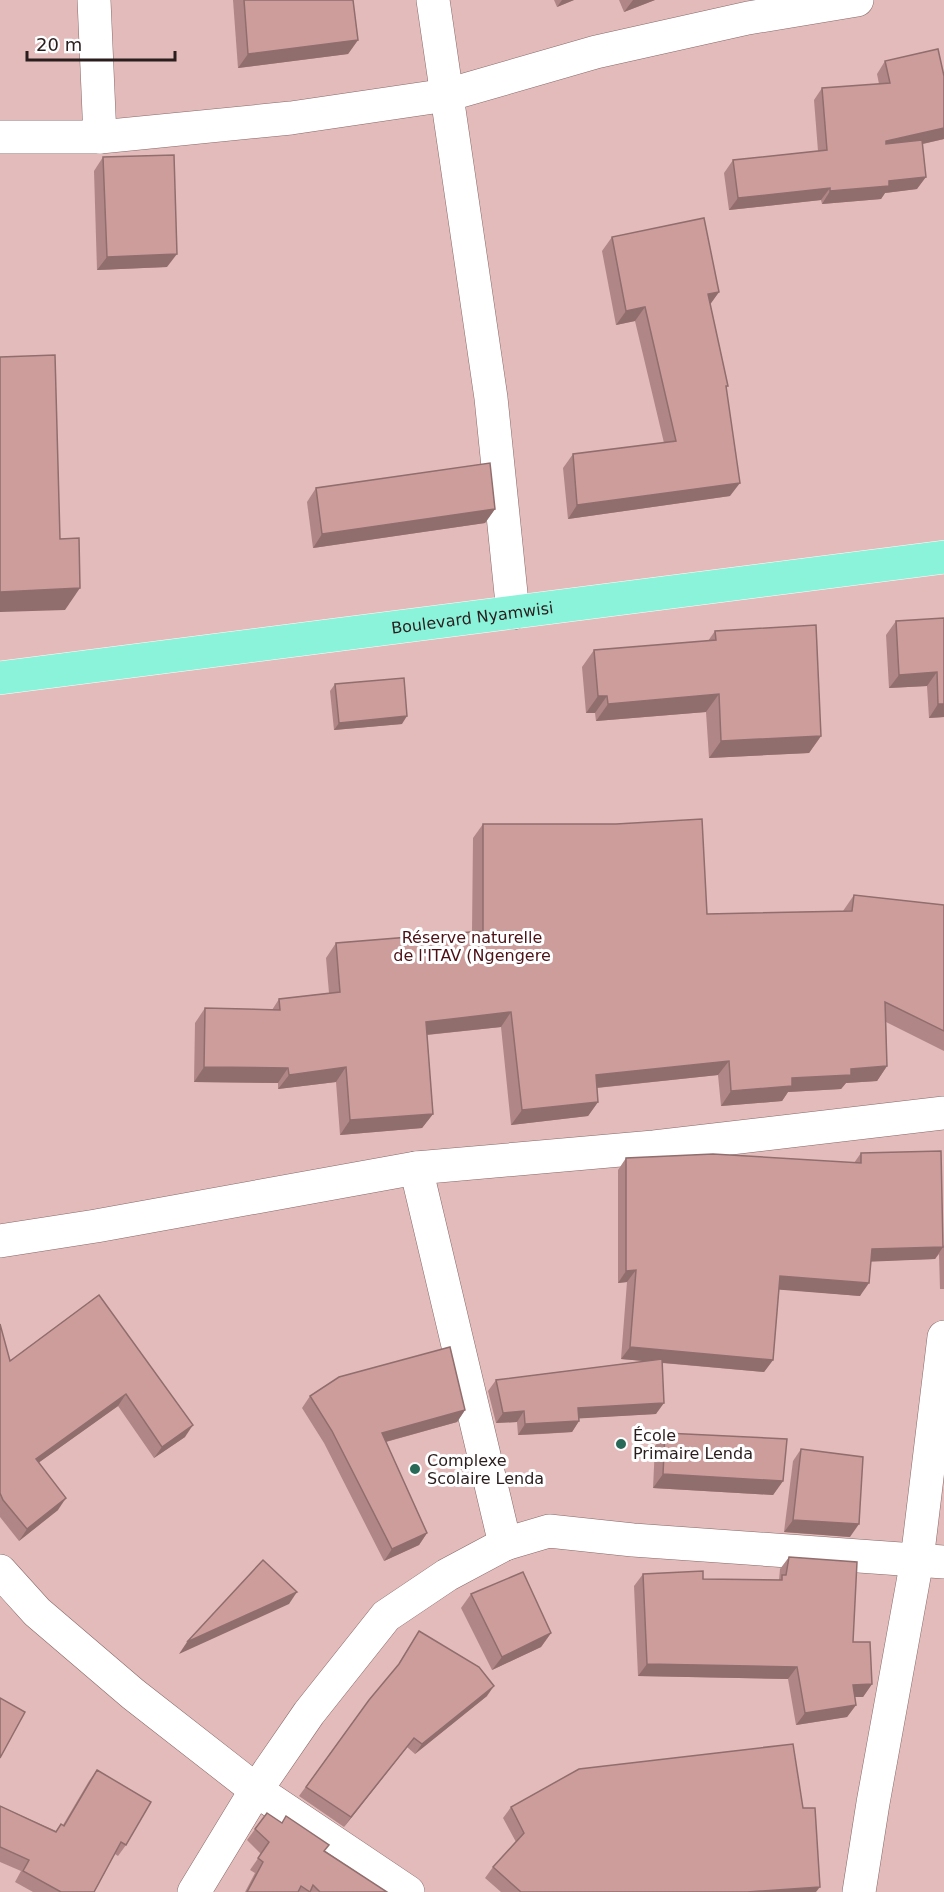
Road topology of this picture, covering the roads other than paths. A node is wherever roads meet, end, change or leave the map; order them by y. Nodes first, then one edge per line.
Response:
1 (94, 0) edge
2 (433, 0) edge
3 (857, 0) edge
4 (747, 9) edge
5 (447, 95) junction
6 (0, 137) edge
7 (100, 137) junction
8 (944, 557) edge
9 (513, 613) junction
10 (0, 678) edge
11 (944, 1113) edge
12 (416, 1168) junction
13 (0, 1241) edge
14 (944, 1337) edge
15 (505, 1544) junction
16 (931, 1561) edge
17 (0, 1570) edge
18 (256, 1790) junction
19 (194, 1892) edge
20 (408, 1892) edge
21 (859, 1892) edge

1 - 7 street
2 - 5 street
3 - 4 street
4 - 5 street
5 - 7 street
5 - 9 street
6 - 7 street
8 - 9 main road, Boulevard Nyamwisi
9 - 10 main road, Boulevard Nyamwisi
11 - 12 street
12 - 13 street
12 - 15 street
14 - 16 street
15 - 16 street
15 - 18 street
16 - 21 street
17 - 18 street
18 - 19 street
18 - 20 street

